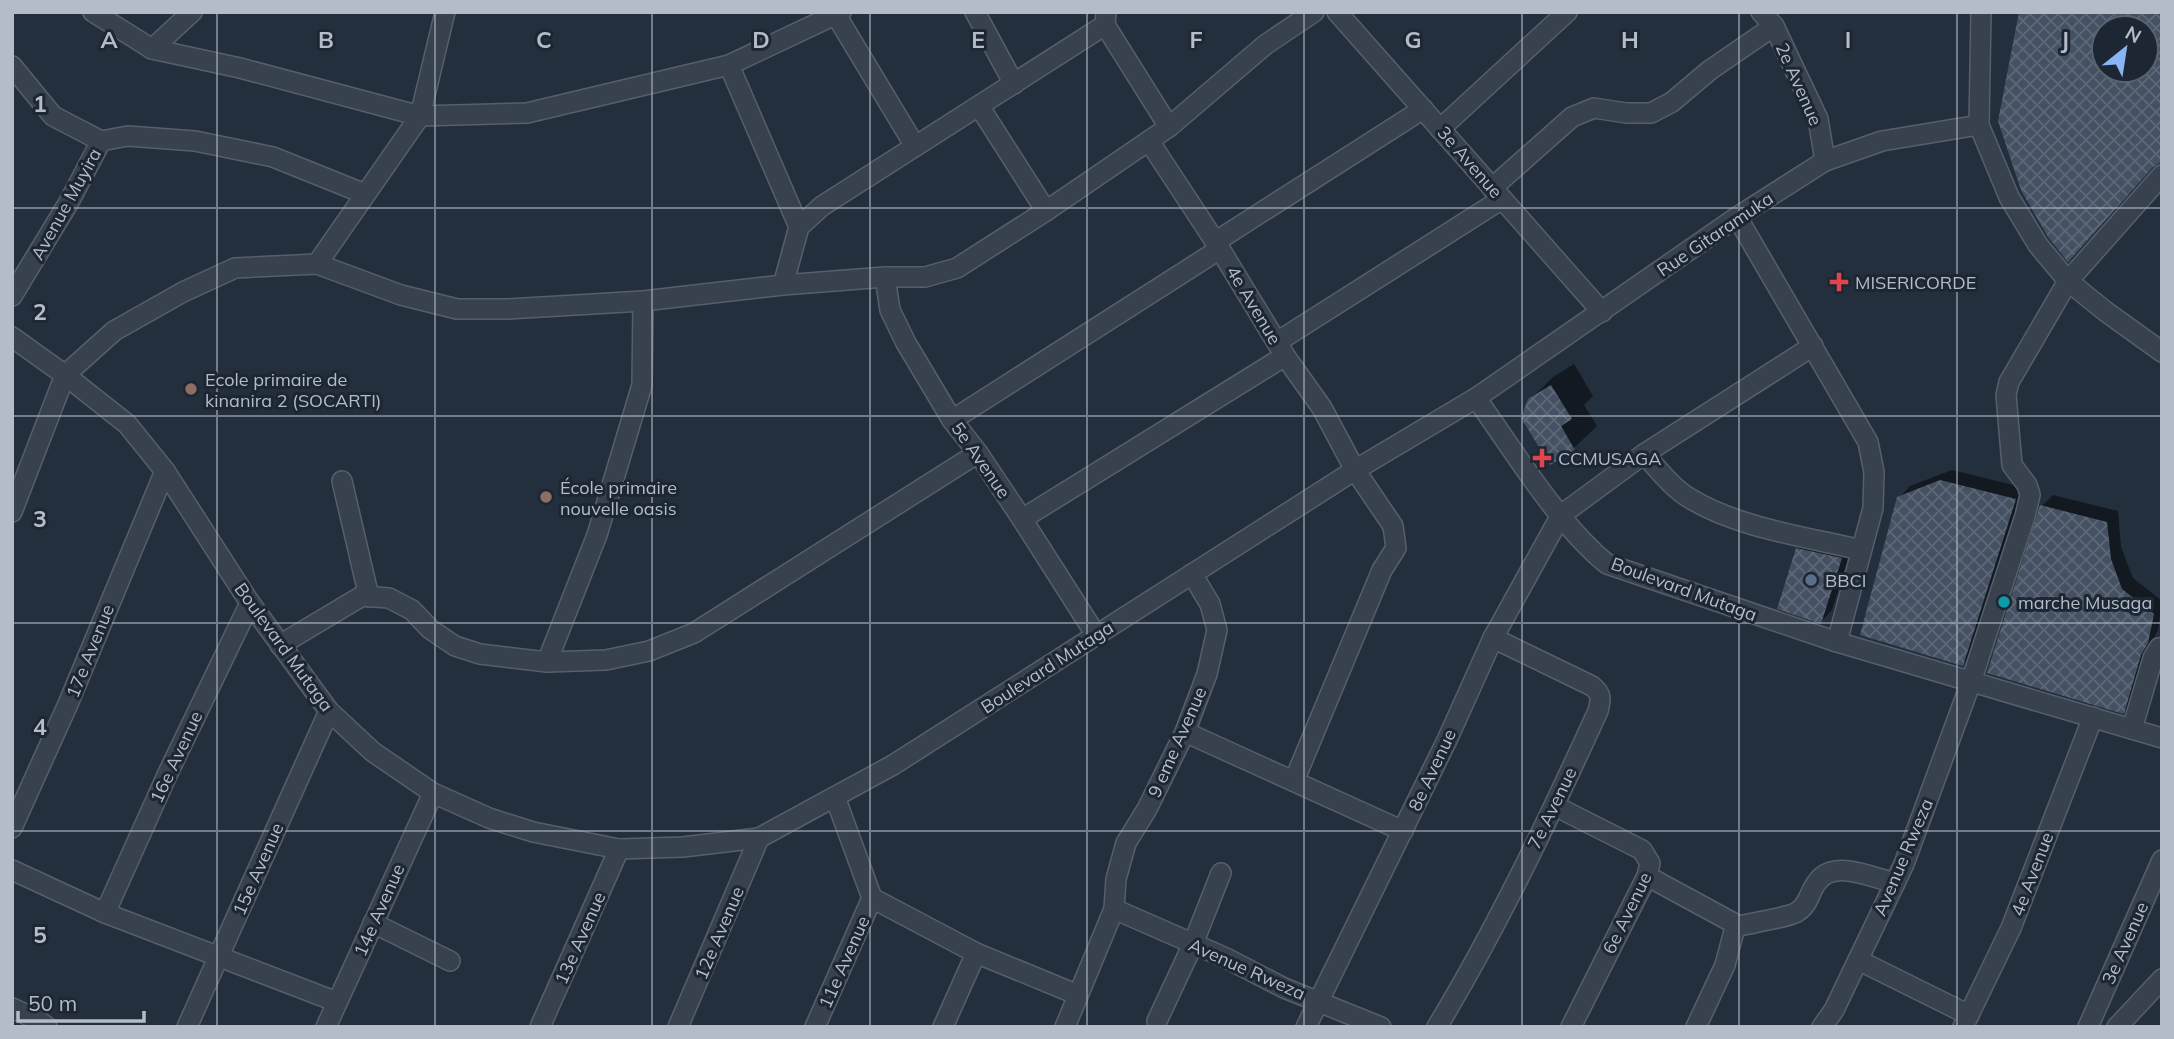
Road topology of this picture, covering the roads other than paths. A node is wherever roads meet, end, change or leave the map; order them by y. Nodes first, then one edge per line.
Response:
1 (93, 12) edge
2 (192, 12) edge
3 (445, 12) edge
4 (975, 12) edge
5 (1314, 12) edge
6 (1337, 12) edge
7 (1567, 12) edge
8 (1981, 12) edge
9 (839, 14) edge
10 (1105, 19) edge
11 (1767, 19) edge
12 (152, 49) junction
13 (729, 65) junction
14 (12, 66) edge
15 (1014, 84) junction
16 (979, 106) junction
17 (1423, 109) junction
18 (420, 116) junction
19 (1979, 125) junction
20 (1169, 127) junction
21 (1440, 129) junction
22 (101, 141) junction
23 (1149, 141) junction
24 (915, 146) junction
25 (1825, 161) junction
26 (2162, 175) edge
27 (1497, 193) junction
28 (365, 194) junction
29 (1046, 211) junction
30 (1737, 217) junction
31 (799, 227) junction
32 (1218, 245) junction
33 (317, 264) junction
34 (886, 277) junction
35 (2068, 281) junction
36 (783, 285) junction
37 (12, 296) edge
38 (643, 300) junction
39 (1602, 312) junction
40 (12, 337) edge
41 (1813, 346) junction
42 (1281, 349) junction
43 (2162, 352) edge
44 (65, 375) junction
45 (1476, 398) junction
46 (952, 421) junction
47 (978, 453) junction
48 (1644, 454) junction
49 (1354, 470) junction
50 (165, 471) junction
51 (342, 481) dead end
52 (12, 512) edge
53 (1560, 515) junction
54 (1022, 519) junction
55 (1861, 550) junction
56 (1192, 574) junction
57 (369, 597) junction
58 (250, 603) junction
59 (1096, 635) junction
60 (1493, 638) junction
61 (1837, 642) junction
62 (280, 645) junction
63 (2162, 648) edge
64 (547, 662) junction
65 (1971, 682) junction
66 (329, 711) junction
67 (2093, 717) junction
68 (2132, 729) junction
69 (1185, 732) junction
70 (2162, 738) edge
71 (1294, 781) junction
72 (433, 793) junction
73 (835, 797) junction
74 (1555, 806) junction
75 (12, 828) edge
76 (1403, 831) junction
77 (759, 838) junction
78 (619, 849) junction
79 (2162, 860) edge
80 (12, 870) edge
81 (1221, 873) dead end
82 (1647, 876) junction
83 (1895, 883) junction
84 (872, 898) junction
85 (1114, 909) junction
86 (105, 913) junction
87 (373, 923) junction
88 (1739, 926) junction
89 (1193, 944) junction
90 (976, 953) junction
91 (218, 957) junction
92 (1858, 960) junction
93 (450, 961) dead end
94 (2162, 979) edge
95 (1078, 995) junction
96 (1318, 1000) junction
97 (337, 1002) junction
98 (12, 1008) edge
99 (1157, 1021) dead end
100 (1966, 1021) edge
101 (47, 1027) edge
102 (187, 1027) edge
103 (326, 1027) edge
104 (540, 1027) edge
105 (678, 1027) edge
106 (815, 1027) edge
107 (943, 1027) edge
108 (1065, 1027) edge
109 (1306, 1027) edge
110 (1381, 1027) edge
111 (1437, 1027) edge
112 (1571, 1027) edge
113 (1696, 1027) edge
114 (1822, 1027) edge
115 (2088, 1027) edge
116 (2117, 1027) edge

1 - 12 street
2 - 12 street
3 - 18 street
4 - 15 street
5 - 20 street
6 - 17 street, 3e Avenue
7 - 21 street
8 - 19 street
9 - 13 street
9 - 24 street
10 - 15 street
10 - 20 street
11 - 25 street, 2e Avenue
11 - 27 street
12 - 18 street
13 - 18 street
13 - 31 street
14 - 22 street, Avenue Muyira
15 - 16 street
16 - 24 street
16 - 29 street
17 - 21 street, 3e Avenue
17 - 32 street
18 - 28 street
19 - 25 street, Rue Gitaramuka
19 - 35 street
20 - 23 street
21 - 27 street, 3e Avenue
22 - 28 street
22 - 37 street, Avenue Muyira
23 - 29 street
23 - 32 street, 4e Avenue
24 - 31 street
25 - 30 street, Rue Gitaramuka
26 - 35 street, Avenue Rweza
27 - 39 street, 3e Avenue
27 - 42 street
28 - 33 street
29 - 34 street
30 - 39 street, Rue Gitaramuka
30 - 41 street
31 - 36 street
32 - 42 street, 4e Avenue
32 - 46 street
33 - 38 street
33 - 44 street
34 - 36 street
34 - 46 street, 5e Avenue
35 - 43 street
35 - 65 street, Avenue Rweza
36 - 38 street
38 - 64 street
39 - 45 street, Rue Gitaramuka
40 - 44 street, Boulevard Mutaga
41 - 48 street
41 - 55 street
42 - 49 street, 4e Avenue
42 - 54 street
44 - 50 street, Boulevard Mutaga
44 - 52 street
45 - 49 street, Boulevard Mutaga
45 - 53 street, Boulevard Mutaga
46 - 47 street, 5e Avenue
47 - 54 street, 5e Avenue
47 - 64 street
48 - 53 street
48 - 55 street
49 - 56 street, Boulevard Mutaga
49 - 71 street, 4e Avenue
50 - 58 street, Boulevard Mutaga
50 - 75 street, 17e Avenue
51 - 57 street
53 - 60 street, 8e Avenue
53 - 61 street, Boulevard Mutaga
54 - 59 street, 5e Avenue
55 - 61 street
56 - 59 street, Boulevard Mutaga
56 - 69 street, 9 eme Avenue
57 - 62 street
57 - 64 street
58 - 62 street, Boulevard Mutaga
58 - 86 street, 16e Avenue
59 - 73 street, Boulevard Mutaga
60 - 74 street, 7e Avenue
60 - 76 street, 8e Avenue
61 - 65 street, Boulevard Mutaga
62 - 66 street, Boulevard Mutaga
63 - 68 street
65 - 67 street, Boulevard Mutaga
65 - 83 street, Avenue Rweza
66 - 72 street, Boulevard Mutaga
66 - 91 street, 15e Avenue
67 - 68 street, Boulevard Mutaga
67 - 100 street, 4e Avenue
68 - 70 street, Boulevard Mutaga
69 - 71 street
69 - 85 street, 9 eme Avenue
71 - 76 street
72 - 78 street, Boulevard Mutaga
72 - 87 street, 14e Avenue
73 - 77 street, Boulevard Mutaga
73 - 84 street
74 - 82 street, 6e Avenue
74 - 111 street, 7e Avenue
76 - 96 street, 8e Avenue
77 - 78 street, Boulevard Mutaga
77 - 105 street, 12e Avenue
78 - 104 street, 13e Avenue
79 - 115 street, 3e Avenue
80 - 86 street
81 - 89 street
82 - 88 street
82 - 112 street, 6e Avenue
83 - 88 street
83 - 92 street, Avenue Rweza
84 - 90 street
84 - 106 street, 11e Avenue
85 - 89 street, Avenue Rweza
85 - 95 street, 9 eme Avenue
86 - 91 street
87 - 93 street
87 - 97 street, 14e Avenue
88 - 113 street
89 - 96 street, Avenue Rweza
89 - 99 street
90 - 95 street
90 - 107 street
91 - 97 street
91 - 102 street, 15e Avenue
92 - 100 street
92 - 114 street, Avenue Rweza
94 - 116 street
95 - 108 street, 9 eme Avenue
96 - 109 street, 8e Avenue
96 - 110 street, Avenue Rweza
97 - 103 street, 14e Avenue
98 - 101 street

